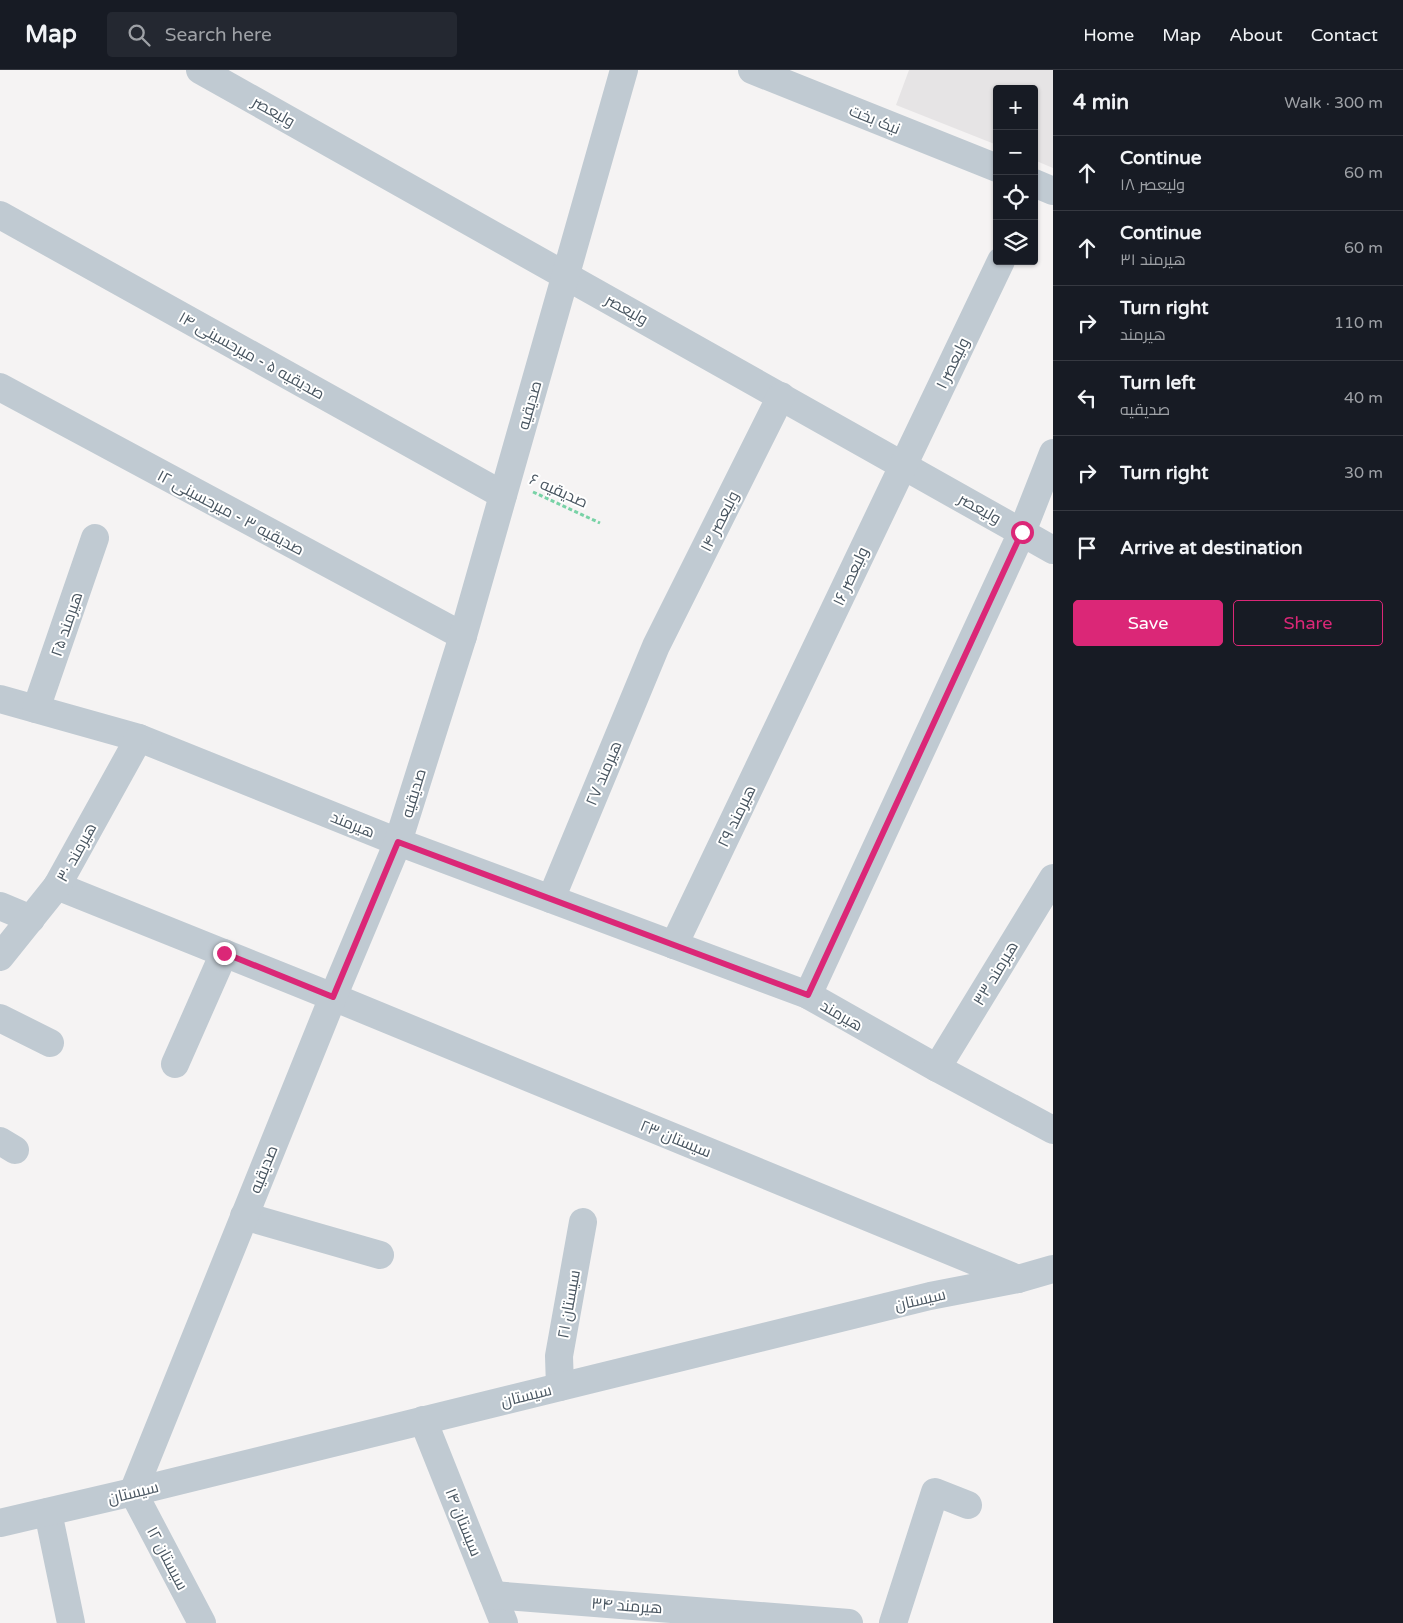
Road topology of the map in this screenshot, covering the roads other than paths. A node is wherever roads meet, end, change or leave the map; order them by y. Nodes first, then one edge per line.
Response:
1 (200, 70) edge
2 (624, 70) edge
3 (752, 70) edge
4 (993, 166) edge
5 (0, 215) edge
6 (999, 265) edge
7 (566, 275) junction
8 (0, 387) edge
9 (782, 396) junction
10 (1053, 453) edge
11 (903, 465) junction
12 (505, 488) junction
13 (1022, 532) junction
14 (95, 538) dead end
15 (1053, 550) edge
16 (463, 636) junction
17 (656, 646) joint
18 (798, 686) joint
19 (0, 699) edge
20 (36, 709) junction
21 (139, 738) junction
22 (398, 842) junction
23 (1053, 878) edge
24 (57, 886) junction
25 (551, 899) junction
26 (0, 906) edge
27 (31, 919) junction
28 (674, 945) junction
29 (224, 953) junction
30 (0, 957) edge
31 (808, 995) junction
32 (333, 997) junction
33 (0, 1018) edge
34 (50, 1043) dead end
35 (175, 1064) dead end
36 (937, 1068) junction
37 (1053, 1130) edge
38 (244, 1216) junction
39 (583, 1222) dead end
40 (380, 1255) dead end
41 (1053, 1269) edge
42 (1018, 1279) junction
43 (560, 1387) junction
44 (423, 1420) junction
45 (133, 1492) junction
46 (968, 1505) dead end
47 (48, 1512) junction
48 (0, 1523) edge
49 (493, 1595) junction
50 (71, 1623) edge
51 (202, 1623) edge
52 (504, 1623) edge
53 (849, 1623) edge
54 (893, 1623) edge

1 - 7 street, ولیعصر
2 - 7 street, صدیقیه
3 - 4 street, نیک بخت
5 - 12 street, صدیقیه ۵ - میرحسینی ۱۴
6 - 11 street, ولیعصر ۱
7 - 9 street, ولیعصر
7 - 12 street, صدیقیه
8 - 16 street, صدیقیه ۳ - میرحسینی ۱۲
9 - 11 street, ولیعصر
9 - 17 street, ولیعصر ۱۴
10 - 13 street
11 - 13 street, ولیعصر
11 - 18 street, ولیعصر ۱۶
12 - 16 street, صدیقیه
13 - 15 street, ولیعصر
13 - 31 street
14 - 20 street, هیرمند ۲۵
16 - 22 street, صدیقیه
17 - 25 street, هیرمند ۲۷
18 - 28 street, هیرمند ۲۹
19 - 20 street, هیرمند
20 - 21 street, هیرمند
21 - 22 street, هیرمند
21 - 24 street, هیرمند ۳۰
22 - 25 street, هیرمند
22 - 32 street, صدیقیه
23 - 36 street, هیرمند ۳۳
24 - 27 street, هیرمند ۳۰
24 - 29 street, سیستان ۲۳
25 - 28 street, هیرمند
26 - 27 street
27 - 30 street, هیرمند ۳۰
28 - 31 street, هیرمند
29 - 32 street, سیستان ۲۳
29 - 35 street
31 - 36 street, هیرمند
32 - 38 street, صدیقیه
32 - 42 street, سیستان ۲۳
33 - 34 street
36 - 37 street, هیرمند
38 - 40 street
38 - 45 street, صدیقیه
39 - 43 street, سیستان ۲۱
41 - 42 street, سیستان
42 - 43 street, سیستان
43 - 44 street, سیستان
44 - 45 street, سیستان
44 - 49 street, سیستان ۱۴
45 - 47 street, سیستان
45 - 51 street, سیستان ۱۲
46 - 54 street
47 - 48 street, سیستان
47 - 50 street
49 - 52 street, سیستان ۱۴
49 - 53 street, هیرمند ۳۴

